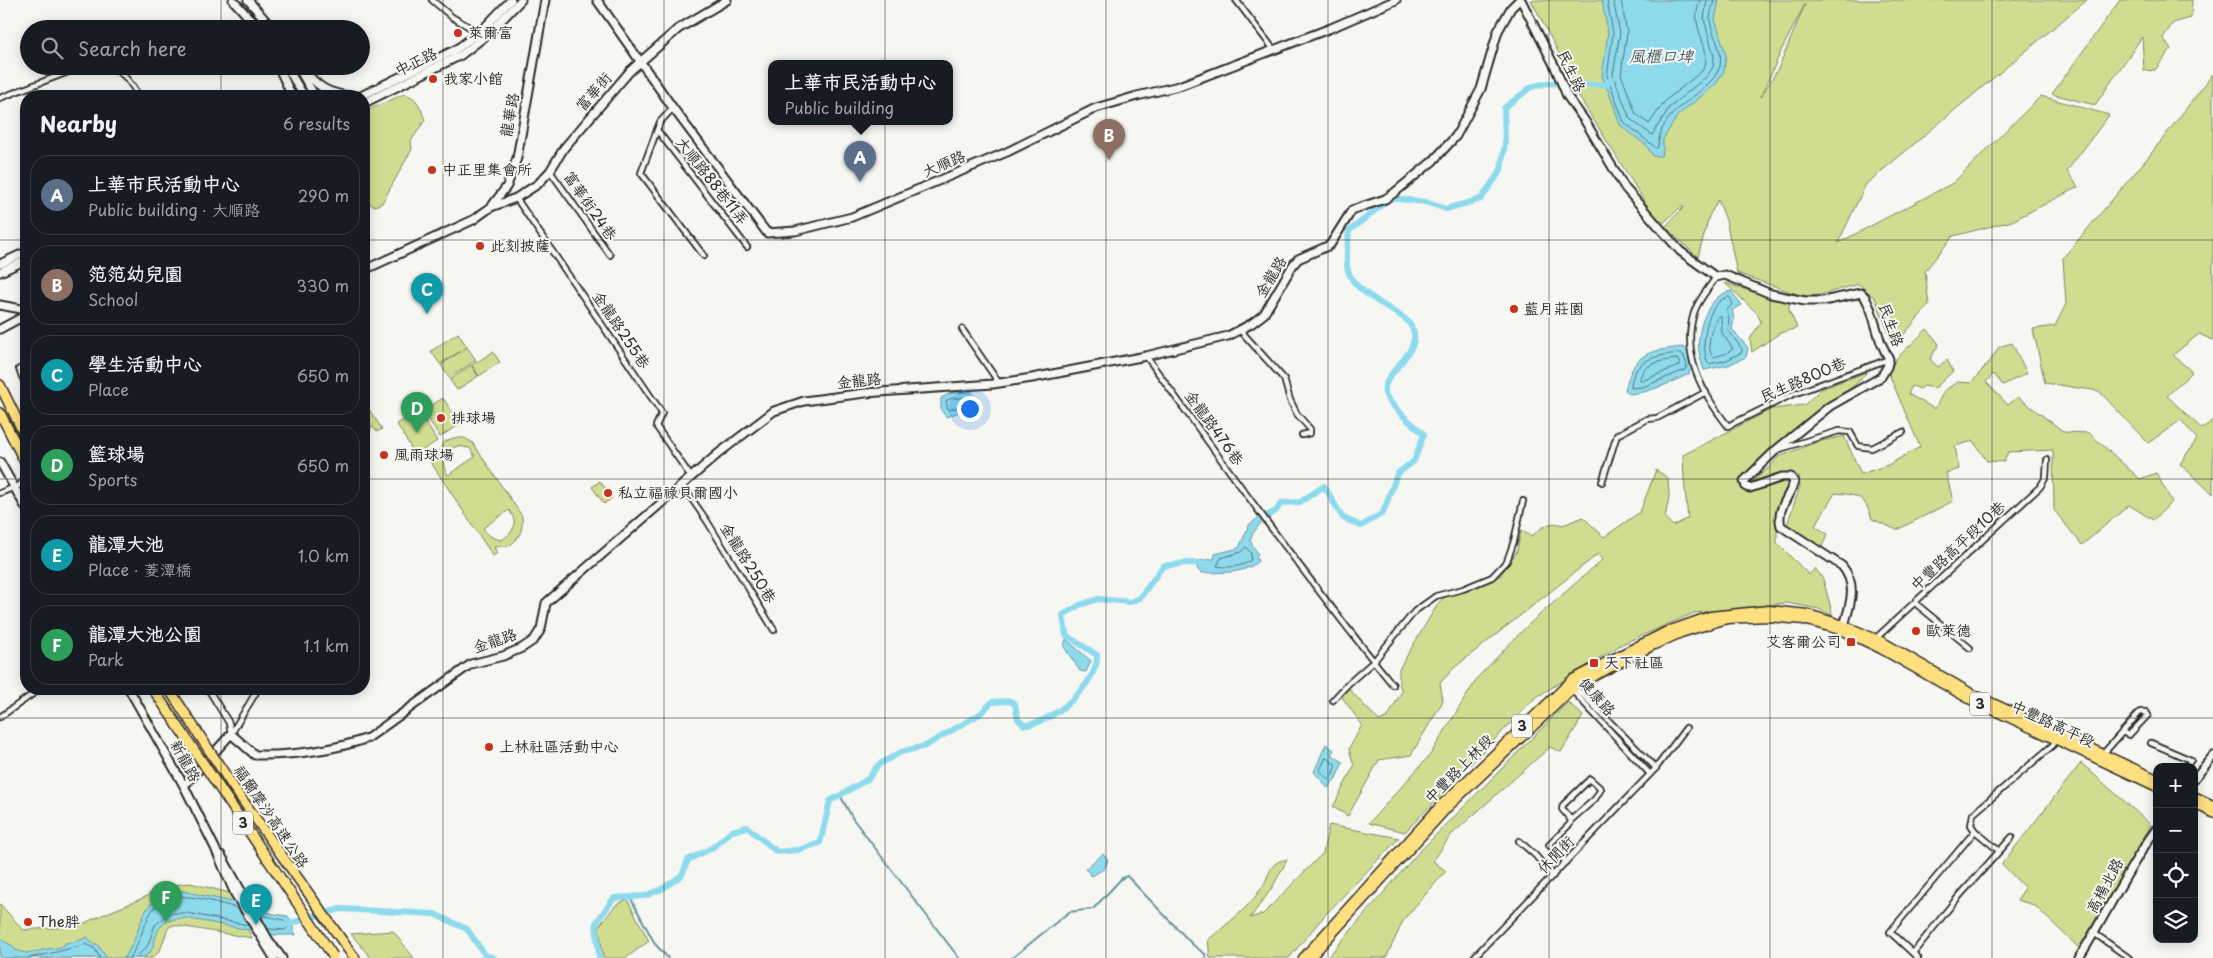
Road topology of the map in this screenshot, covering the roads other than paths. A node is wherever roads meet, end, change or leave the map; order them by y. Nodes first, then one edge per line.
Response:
1 (233, 0) edge
2 (248, 0) edge
3 (432, 0) edge
4 (511, 0) edge
5 (521, 0) edge
6 (545, 0) edge
7 (597, 0) edge
8 (727, 0) edge
9 (1236, 0) edge
10 (1396, 0) edge
11 (1520, 0) edge
12 (244, 12) junction
13 (249, 20) edge
14 (251, 20) edge
15 (265, 20) edge
16 (481, 35) junction
17 (1274, 50) junction
18 (641, 62) junction
19 (60, 75) edge
20 (124, 75) edge
21 (284, 75) edge
22 (291, 75) edge
23 (302, 75) edge
24 (310, 75) edge
25 (20, 90) edge
26 (21, 90) edge
27 (135, 90) edge
28 (290, 90) edge
29 (300, 90) edge
30 (311, 90) edge
31 (325, 90) edge
32 (370, 93) edge
33 (0, 98) edge
34 (370, 100) edge
35 (673, 108) junction
36 (657, 130) junction
37 (550, 171) junction
38 (516, 198) junction
39 (491, 207) junction
40 (746, 247) dead end
41 (20, 255) edge
42 (610, 255) dead end
43 (704, 256) dead end
44 (20, 263) edge
45 (0, 264) edge
46 (370, 267) edge
47 (0, 272) edge
48 (1716, 277) junction
49 (0, 305) edge
50 (20, 309) edge
51 (20, 318) edge
52 (0, 329) edge
53 (962, 329) dead end
54 (1240, 330) junction
55 (1146, 356) junction
56 (1889, 359) junction
57 (999, 383) junction
58 (0, 385) edge
59 (1706, 392) junction
60 (0, 413) edge
61 (20, 426) edge
62 (1904, 432) dead end
63 (1302, 434) dead end
64 (1776, 450) junction
65 (20, 452) edge
66 (2047, 460) dead end
67 (0, 462) edge
68 (691, 477) junction
69 (20, 482) edge
70 (1602, 482) dead end
71 (682, 485) junction
72 (14, 487) junction
73 (0, 493) edge
74 (20, 498) edge
75 (1523, 501) dead end
76 (1915, 603) junction
77 (1806, 617) joint
78 (1843, 628) junction
79 (774, 630) dead end
80 (1874, 642) junction
81 (1970, 648) dead end
82 (1374, 661) junction
83 (1393, 684) dead end
84 (1571, 686) junction
85 (31, 695) edge
86 (132, 695) edge
87 (158, 695) edge
88 (173, 695) edge
89 (212, 695) edge
90 (254, 695) edge
91 (1333, 700) dead end
92 (0, 717) edge
93 (1686, 728) dead end
94 (2122, 732) junction
95 (231, 734) junction
96 (2058, 737) junction
97 (2151, 743) dead end
98 (2103, 754) junction
99 (2213, 756) edge
100 (2189, 763) edge
101 (1656, 768) junction
102 (1650, 774) junction
103 (2198, 774) edge
104 (2153, 777) edge
105 (2153, 785) edge
106 (184, 786) junction
107 (2198, 798) edge
108 (2213, 805) edge
109 (2198, 806) edge
110 (2213, 813) edge
111 (1571, 820) junction
112 (1975, 831) junction
113 (2153, 833) edge
114 (2012, 837) dead end
115 (1519, 841) dead end
116 (1998, 850) junction
117 (1566, 862) junction
118 (1552, 876) junction
119 (2094, 933) junction
120 (265, 940) junction
121 (1913, 953) junction
122 (334, 957) edge
123 (274, 958) edge
124 (282, 958) edge
125 (355, 958) edge
126 (1303, 958) edge
127 (1310, 958) edge
128 (1473, 958) edge
129 (1918, 958) edge
130 (2079, 958) edge
131 (2129, 958) edge

1 - 12 street
2 - 15 street
3 - 16 street
4 - 16 street, 中正路
5 - 16 street, 中正路
6 - 39 street, 龍華路
7 - 18 street, 大順路
8 - 18 street, 富華街
9 - 17 street
10 - 17 street, 大順路
11 - 48 street, 民生路
11 - 54 street, 金龍路
12 - 13 street
12 - 14 street
16 - 32 street, 中正路
16 - 34 street, 中正路
17 - 35 street, 大順路
18 - 35 street, 大順路
18 - 37 street, 富華街
19 - 26 street
20 - 27 street
21 - 28 street
22 - 29 street
23 - 30 street
24 - 31 street
25 - 33 street
35 - 36 street
36 - 40 street, 大順路88巷11弄
36 - 43 street
37 - 38 street, 富華街
37 - 42 street, 富華街24巷
38 - 39 street, 富華街
38 - 68 street, 金龍路255巷
39 - 46 street, 龍華路
41 - 45 street
44 - 47 street
48 - 56 street, 民生路
48 - 59 street
49 - 50 street
51 - 52 street
53 - 57 street
54 - 55 street, 金龍路
54 - 63 street
55 - 57 street, 金龍路
55 - 82 street, 金龍路476巷
56 - 59 street, 民生路800巷
56 - 64 street, 民生路
57 - 68 street, 金龍路
58 - 61 highway
59 - 70 street
60 - 65 highway
62 - 64 street
64 - 78 street, 民生路
66 - 76 street, 中豐路高平段10巷
67 - 72 street
68 - 71 street, 金龍路
69 - 72 street
71 - 79 street, 金龍路250巷
71 - 95 street, 金龍路
72 - 73 street
72 - 74 street
75 - 82 street
76 - 80 street, 中豐路高平段10巷
76 - 81 street
77 - 78 main road, 中豐路高平段 / 3
77 - 84 main road, 中豐路上林段 / 3
78 - 80 main road, 中豐路高平段 / 3
80 - 96 main road, 中豐路高平段 / 3
82 - 83 street
82 - 91 street
84 - 101 street, 健康路
84 - 102 street, 健康路
84 - 126 main road, 中豐路上林段 / 3
84 - 127 main road, 中豐路上林段 / 3
85 - 92 street
86 - 106 street, 新龍路
87 - 122 highway, 福爾摩沙高速公路 / 3, bridge
88 - 125 highway, 福爾摩沙高速公路 / 3, bridge
89 - 95 street
90 - 95 street
93 - 101 street, 休閒街
94 - 94 street
94 - 98 street
95 - 106 street
96 - 98 main road, 中豐路高平段 / 3
96 - 105 main road, 中豐路高平段 / 3
96 - 112 street
97 - 100 street
98 - 104 main road, 中豐路高平段 / 3
99 - 103 street
101 - 102 street, 休閒街
102 - 117 street, 休閒街
106 - 120 street, 新龍路
107 - 108 main road
109 - 110 main road
111 - 111 street
111 - 117 street
112 - 116 street
112 - 121 street
113 - 119 street, 高楊北路
114 - 116 street
115 - 118 street
116 - 121 street
117 - 118 street, 休閒街
118 - 128 street, 休閒街
119 - 130 street, 高楊北路
119 - 131 street
120 - 123 street
120 - 124 street
121 - 129 street

